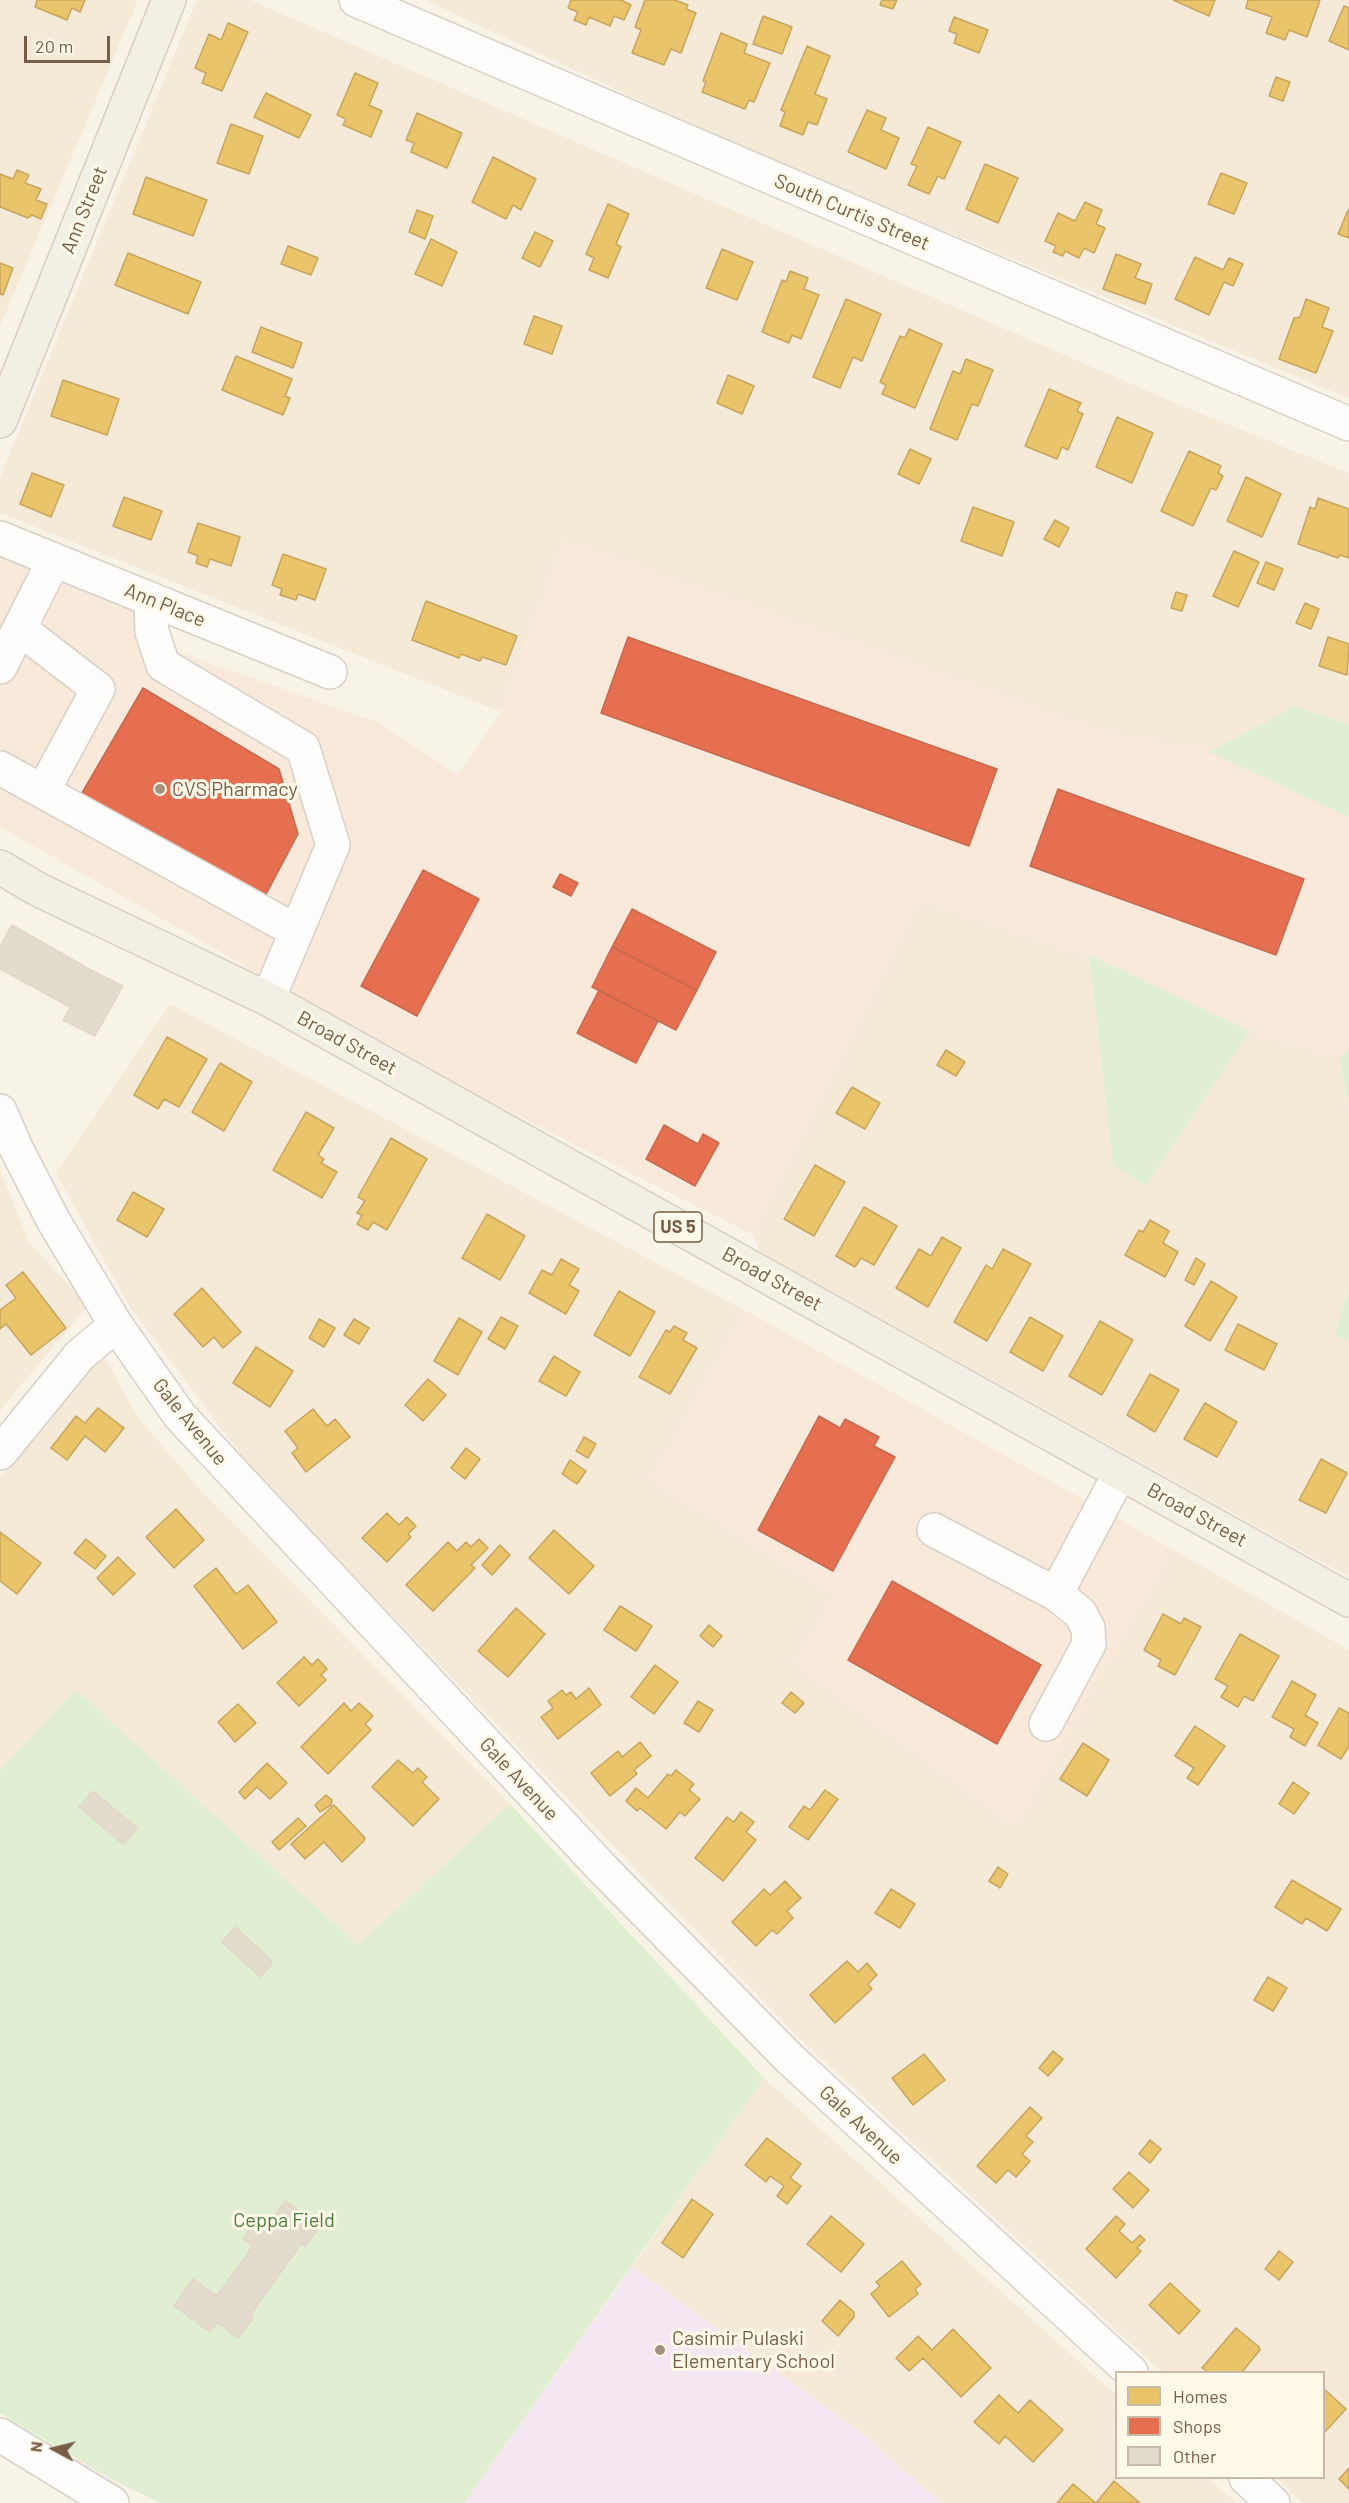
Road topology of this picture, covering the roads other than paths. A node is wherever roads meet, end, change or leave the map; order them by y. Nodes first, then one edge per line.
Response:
1 (169, 0) edge
2 (356, 0) edge
3 (0, 421) edge
4 (1349, 424) edge
5 (0, 538) edge
6 (54, 560) junction
7 (151, 599) junction
8 (20, 629) junction
9 (0, 667) edge
10 (330, 672) dead end
11 (0, 768) edge
12 (43, 791) junction
13 (0, 867) edge
14 (297, 931) junction
15 (268, 999) junction
16 (0, 1111) edge
17 (116, 1325) junction
18 (0, 1454) edge
19 (1120, 1473) junction
20 (934, 1530) dead end
21 (1056, 1594) junction
22 (1349, 1600) edge
23 (1046, 1724) dead end
24 (1129, 2371) edge
25 (0, 2435) edge
26 (1247, 2479) edge
27 (112, 2503) edge
28 (1273, 2503) edge

1 - 3 main road, Ann Street
2 - 4 street, South Curtis Street
5 - 6 street, Ann Place
6 - 7 street, Ann Place
6 - 8 street
7 - 10 street, Ann Place
7 - 14 street
8 - 9 street
8 - 12 street
11 - 12 street
12 - 14 street
13 - 15 main road, Broad Street / US 5
14 - 15 street
15 - 19 main road, Broad Street / US 5
16 - 17 street, Gale Avenue
17 - 18 street
17 - 24 street, Gale Avenue
19 - 21 street
19 - 22 main road, Broad Street / US 5
20 - 21 street
21 - 23 street
25 - 27 street
26 - 28 street

